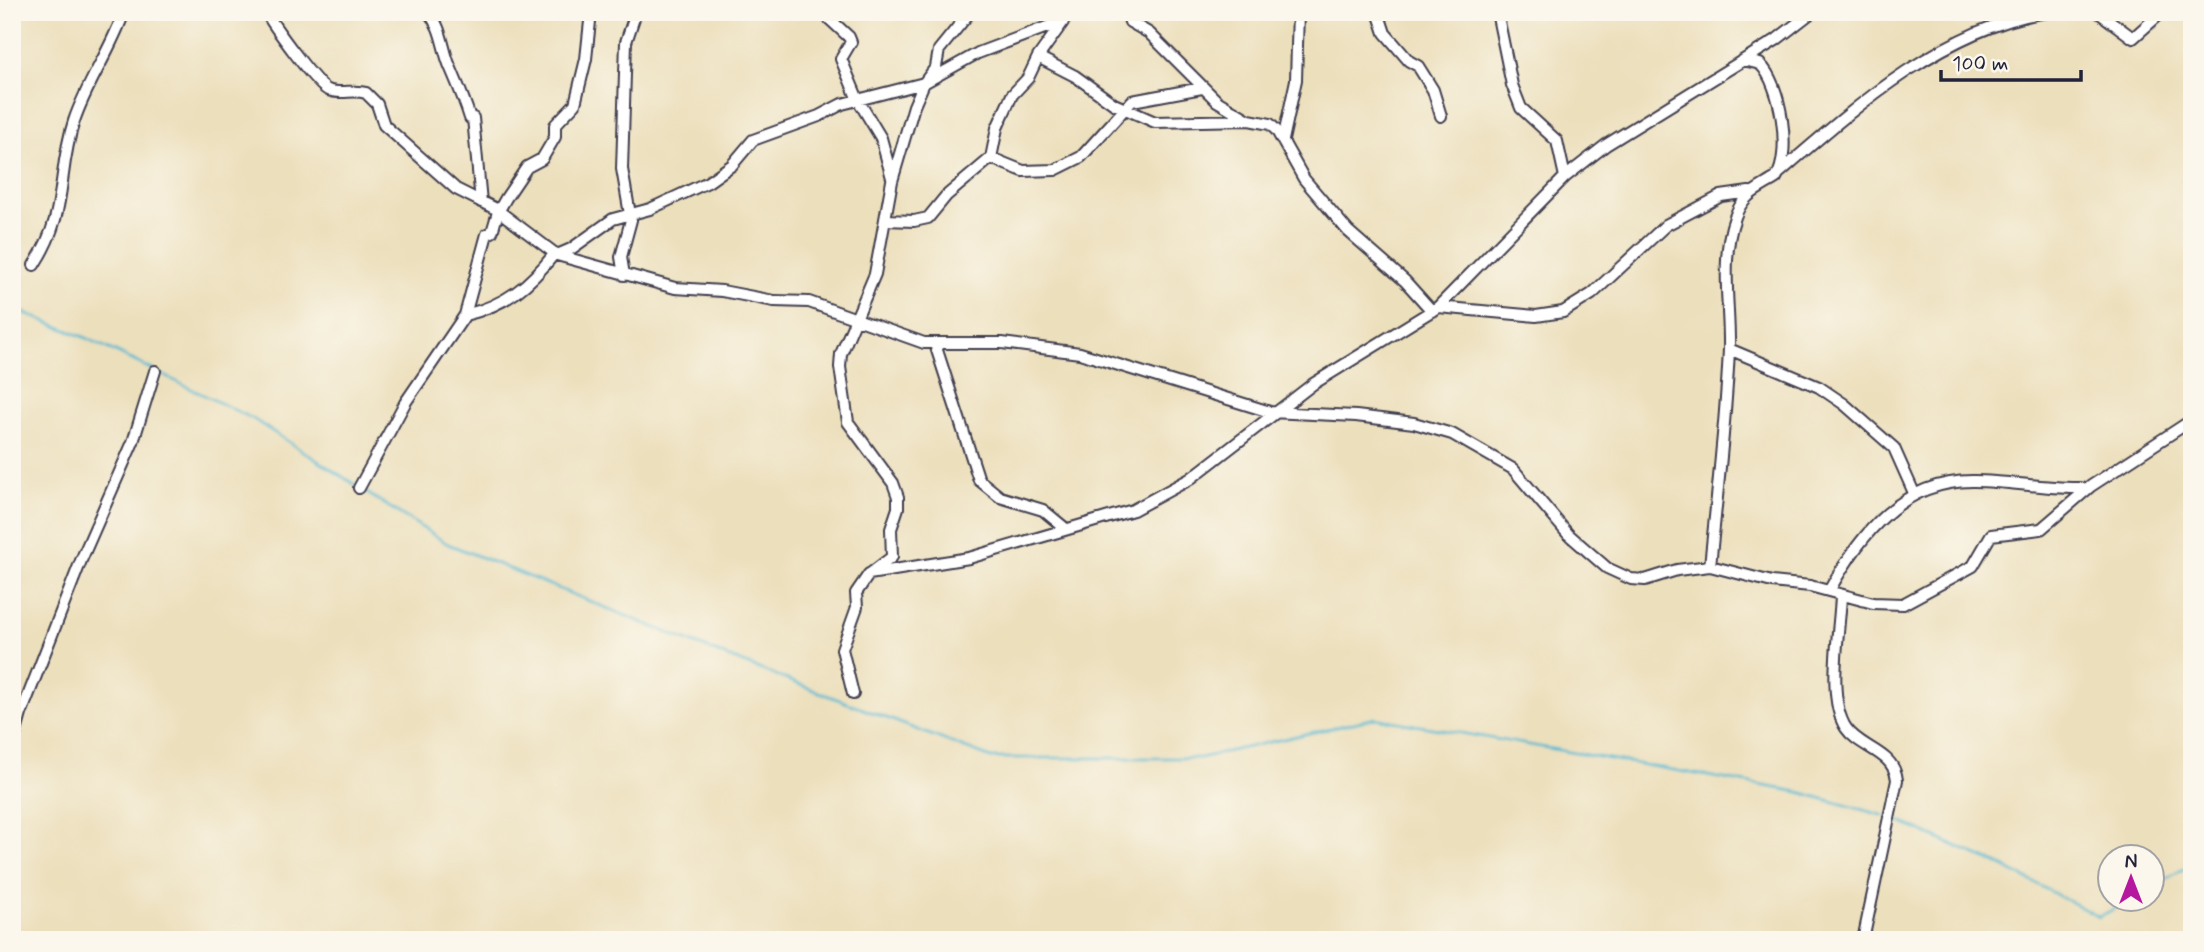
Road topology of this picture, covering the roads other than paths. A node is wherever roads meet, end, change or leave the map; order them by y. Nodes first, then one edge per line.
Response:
1 (124, 12) edge
2 (265, 12) edge
3 (428, 12) edge
4 (591, 12) edge
5 (636, 12) edge
6 (822, 12) edge
7 (970, 12) edge
8 (1075, 12) edge
9 (1127, 12) edge
10 (1298, 12) edge
11 (1378, 12) edge
12 (1497, 12) edge
13 (1812, 12) edge
14 (2047, 12) edge
15 (2098, 12) edge
16 (2162, 12) edge
17 (1065, 19) junction
18 (1038, 57) junction
19 (1744, 60) junction
20 (924, 83) junction
21 (1202, 88) junction
22 (858, 100) junction
23 (1124, 109) junction
24 (1441, 116) dead end
25 (1249, 120) junction
26 (1283, 140) junction
27 (991, 158) junction
28 (1779, 173) junction
29 (1565, 177) junction
30 (892, 181) junction
31 (1749, 192) junction
32 (481, 202) junction
33 (498, 212) junction
34 (630, 214) junction
35 (885, 220) junction
36 (556, 254) junction
37 (34, 265) dead end
38 (624, 275) junction
39 (1435, 309) junction
40 (465, 315) junction
41 (854, 321) junction
42 (935, 344) junction
43 (1729, 349) junction
44 (155, 371) dead end
45 (1276, 413) junction
46 (2192, 421) edge
47 (359, 488) dead end
48 (2081, 488) dead end
49 (1914, 493) junction
50 (1066, 529) junction
51 (1710, 566) junction
52 (869, 574) junction
53 (1829, 591) junction
54 (1841, 595) junction
55 (853, 694) dead end
56 (12, 746) edge
57 (1863, 940) edge

1 - 37 street
2 - 32 street
3 - 32 street
4 - 33 street
5 - 34 street
6 - 22 street
7 - 20 street
8 - 17 street
9 - 21 street
10 - 26 street
11 - 24 street
12 - 29 street
13 - 19 street
14 - 28 street
15 - 16 street
17 - 18 street
17 - 20 street
18 - 23 street
18 - 27 street
19 - 28 street
19 - 29 street
20 - 22 street
20 - 30 street
21 - 23 street
21 - 25 street
22 - 30 street
22 - 34 street
23 - 25 street
23 - 27 street
25 - 26 street
26 - 39 street
27 - 35 street
28 - 31 street
29 - 39 street
30 - 35 street
31 - 39 street
31 - 43 street
32 - 33 street
33 - 36 street
33 - 40 street
34 - 36 street
34 - 38 street
35 - 41 street
36 - 38 street
36 - 40 street
38 - 41 street
39 - 45 street
40 - 47 street
41 - 42 street
41 - 52 street
42 - 45 street
42 - 50 street
43 - 49 street
43 - 51 street
44 - 56 street
45 - 50 street
45 - 51 street
46 - 54 street
48 - 49 street
49 - 53 street
50 - 52 street
51 - 53 street
52 - 55 street
53 - 54 street
54 - 57 street

